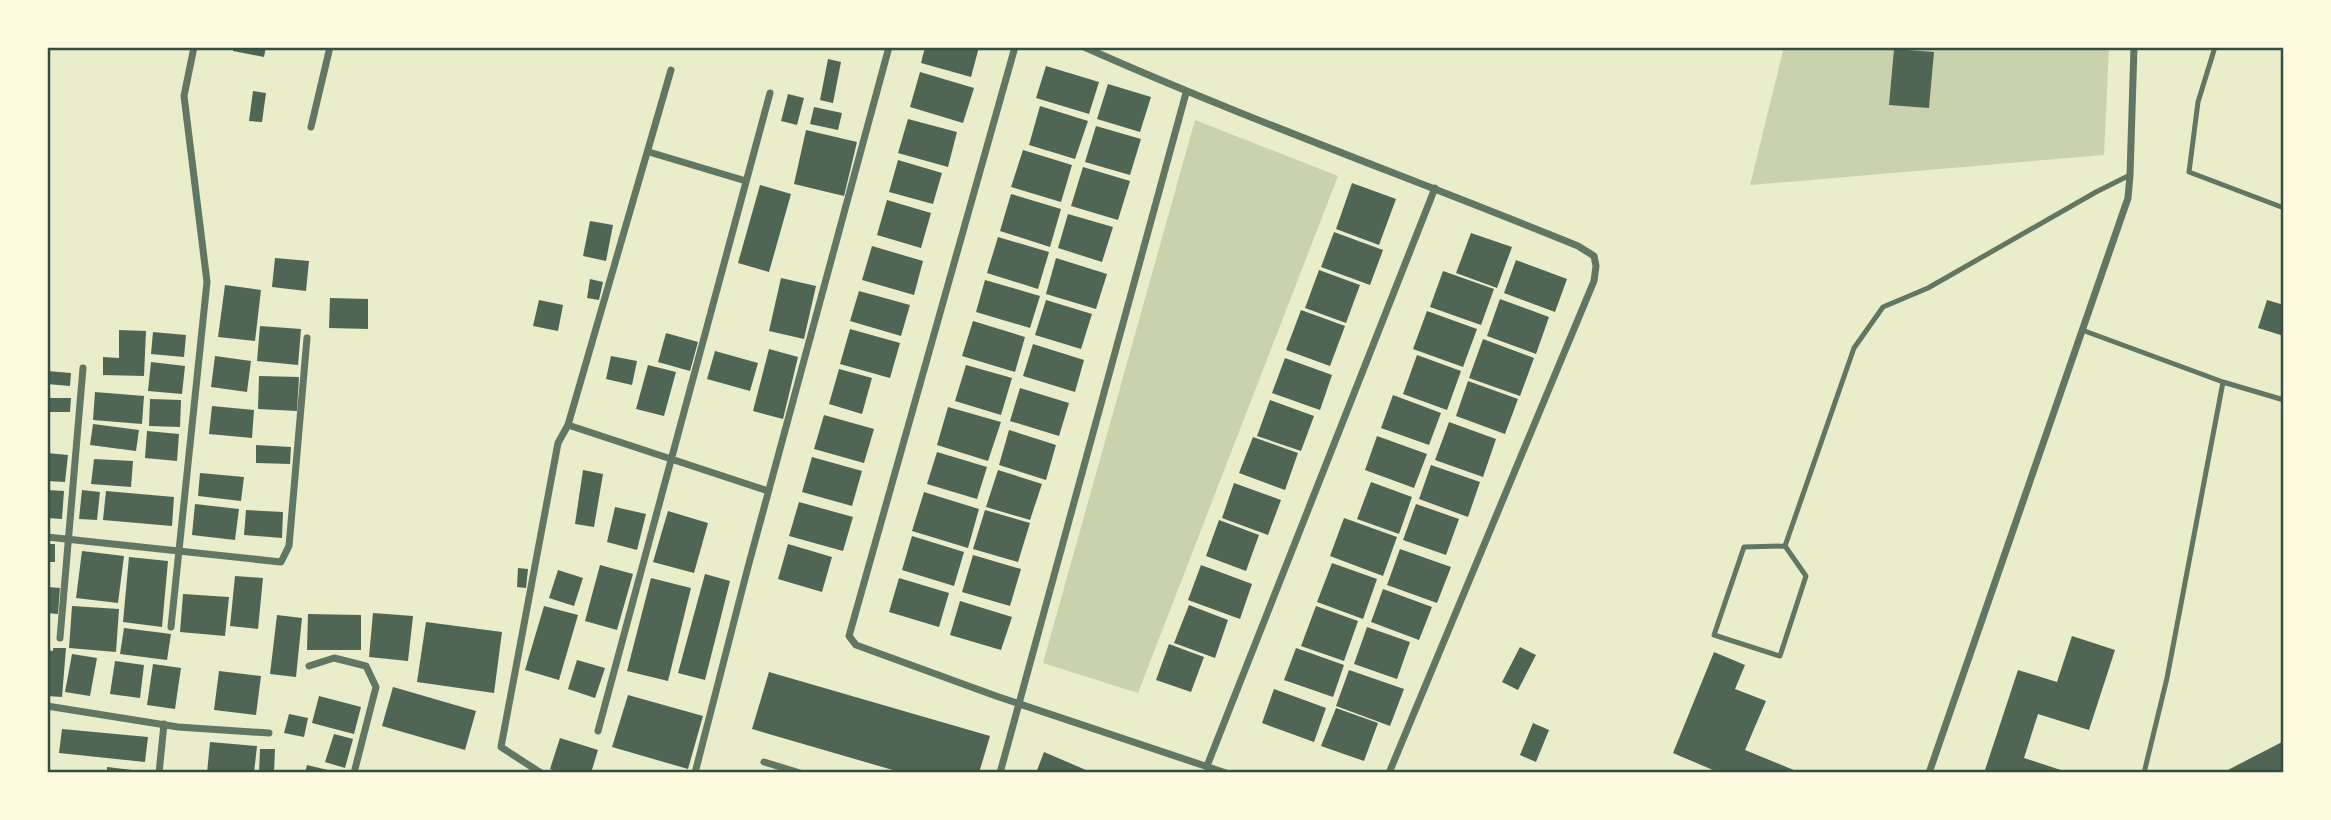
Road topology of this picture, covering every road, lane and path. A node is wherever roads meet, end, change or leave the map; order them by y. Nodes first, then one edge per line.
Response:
1 (194, 47) edge
2 (330, 47) edge
3 (889, 47) edge
4 (1015, 47) edge
5 (1084, 47) edge
6 (2134, 47) edge
7 (2215, 47) edge
8 (671, 71) dead end
9 (770, 93) dead end
10 (1186, 93) junction
11 (311, 127) dead end
12 (649, 152) junction
13 (2130, 175) junction
14 (746, 181) junction
15 (1435, 187) junction
16 (2284, 208) edge
17 (2082, 330) junction
18 (307, 338) dead end
19 (83, 368) dead end
20 (2223, 382) junction
21 (2284, 400) edge
22 (568, 425) junction
23 (670, 459) junction
24 (768, 491) junction
25 (47, 537) edge
26 (69, 540) junction
27 (1785, 546) junction
28 (180, 552) junction
29 (171, 627) dead end
30 (60, 638) dead end
31 (309, 666) dead end
32 (1020, 704) junction
33 (47, 706) edge
34 (164, 724) junction
35 (598, 731) dead end
36 (269, 733) dead end
37 (764, 762) dead end
38 (1207, 766) junction
39 (159, 773) edge
40 (354, 773) edge
41 (541, 773) edge
42 (695, 773) edge
43 (800, 773) edge
44 (1000, 773) edge
45 (1226, 773) edge
46 (1389, 773) edge
47 (1930, 773) edge
48 (2144, 773) edge

1 - 28 street
2 - 11 street
3 - 24 street
4 - 32 street
5 - 10 street
6 - 13 street
7 - 16 lane
8 - 12 street
9 - 14 street
10 - 15 street
10 - 32 street
12 - 14 street
12 - 22 street
13 - 17 street
13 - 27 lane
14 - 23 street
15 - 38 street
15 - 46 street
17 - 20 lane
17 - 47 street
18 - 28 street
19 - 26 street
20 - 21 lane
20 - 48 lane
22 - 23 street
22 - 41 street
23 - 24 street
23 - 35 street
24 - 42 street
25 - 26 street
26 - 28 street
26 - 30 street
27 - 27 lane
28 - 29 street
31 - 40 street
32 - 38 street
32 - 44 street
33 - 34 street
34 - 36 street
34 - 39 street
37 - 43 street
38 - 45 street

